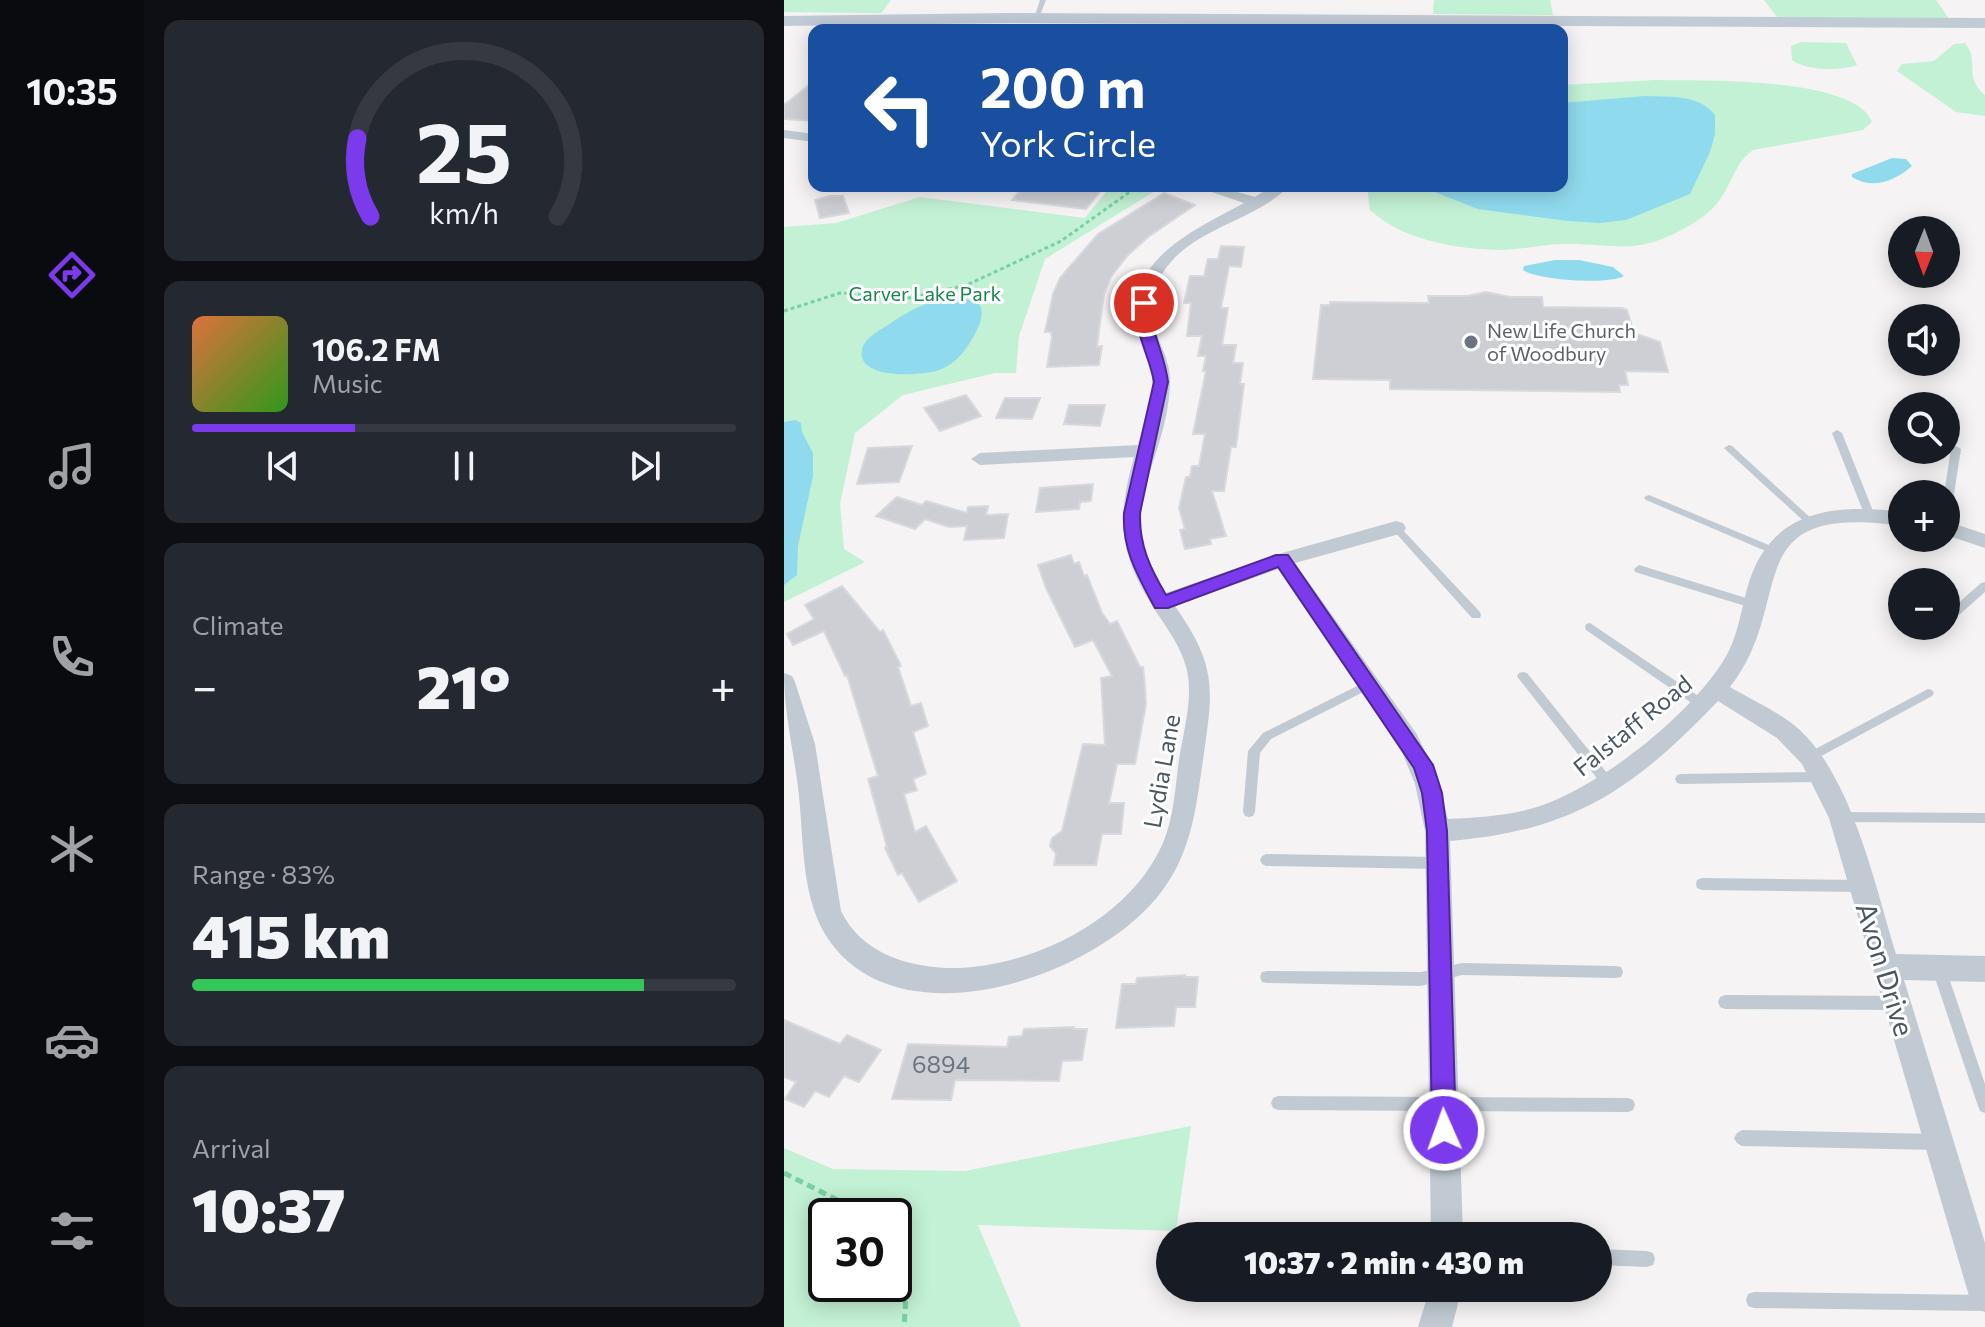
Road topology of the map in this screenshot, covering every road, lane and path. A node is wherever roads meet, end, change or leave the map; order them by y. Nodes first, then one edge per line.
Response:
1 (1043, 0) edge
2 (784, 12) edge
3 (1007, 18) junction
4 (1036, 18) junction
5 (784, 21) edge
6 (1985, 23) edge
7 (1285, 24) edge
8 (1568, 24) edge
9 (784, 134) edge
10 (808, 137) edge
11 (1130, 192) edge
12 (1222, 192) edge
13 (1273, 192) edge
14 (1257, 202) junction
15 (784, 311) edge
16 (1837, 433) dead end
17 (1729, 448) dead end
18 (1146, 450) junction
19 (980, 459) dead end
20 (1649, 498) dead end
21 (1870, 516) junction
22 (1888, 518) edge
23 (1811, 523) junction
24 (1396, 528) joint
25 (1960, 533) edge
26 (1985, 541) edge
27 (1772, 550) junction
28 (1282, 560) junction
29 (1639, 569) dead end
30 (1985, 586) edge
31 (1162, 603) junction
32 (1756, 605) junction
33 (1960, 608) edge
34 (1476, 615) dead end
35 (1590, 627) dead end
36 (1523, 676) dead end
37 (784, 682) edge
38 (1369, 684) junction
39 (1928, 693) dead end
40 (1710, 698) junction
41 (1816, 767) junction
42 (1681, 779) dead end
43 (1607, 782) junction
44 (1249, 812) dead end
45 (1841, 817) junction
46 (1985, 818) edge
47 (1437, 831) junction
48 (1266, 860) dead end
49 (1437, 863) junction
50 (1702, 884) dead end
51 (1861, 886) junction
52 (1886, 967) junction
53 (1939, 969) junction
54 (1985, 969) edge
55 (1616, 972) dead end
56 (1439, 974) junction
57 (1267, 977) dead end
58 (1725, 1002) dead end
59 (1897, 1003) junction
60 (1278, 1103) dead end
61 (1443, 1104) junction
62 (1628, 1105) dead end
63 (1985, 1106) edge
64 (1742, 1138) dead end
65 (1939, 1142) junction
66 (784, 1173) edge
67 (833, 1198) edge
68 (1447, 1222) edge
69 (1612, 1258) edge
70 (1647, 1259) dead end
71 (1985, 1296) edge
72 (1754, 1300) dead end
73 (908, 1302) edge
74 (1442, 1302) edge
75 (1985, 1303) edge
76 (904, 1327) edge
77 (1435, 1327) edge

1 - 4 lane
2 - 3 main road
3 - 4 main road
3 - 5 main road
4 - 7 main road
6 - 8 main road
9 - 10 street
11 - 15 path
12 - 14 street
13 - 14 street, Lydia Lane
14 - 18 street, Lydia Lane
16 - 21 lane
17 - 23 lane
18 - 19 street
18 - 31 street, Lydia Lane
20 - 27 lane
21 - 22 street
21 - 23 street
23 - 27 street
24 - 28 street
24 - 34 lane
25 - 26 street
27 - 32 street, Falstaff Road
28 - 31 street
28 - 38 street
29 - 32 lane
30 - 33 lane
31 - 37 street, Lydia Lane
32 - 40 street, Falstaff Road
35 - 40 lane
36 - 43 lane
38 - 44 lane
38 - 47 street
39 - 41 lane
40 - 41 street, Avon Drive
40 - 43 street, Falstaff Road
41 - 42 lane
41 - 45 street, Avon Drive
43 - 47 street, Falstaff Road
45 - 46 lane
45 - 51 street, Avon Drive
47 - 49 street
48 - 49 lane
49 - 56 street
50 - 51 lane
51 - 52 street, Avon Drive
52 - 53 street
52 - 59 street, Avon Drive
53 - 54 street
53 - 63 lane
55 - 56 lane
56 - 57 lane
56 - 61 street
58 - 59 lane
59 - 65 street, Avon Drive
60 - 61 lane
61 - 62 lane
61 - 68 street
64 - 65 lane
65 - 71 street, Avon Drive
66 - 67 path
69 - 70 lane
72 - 75 lane
73 - 76 path
74 - 77 street

